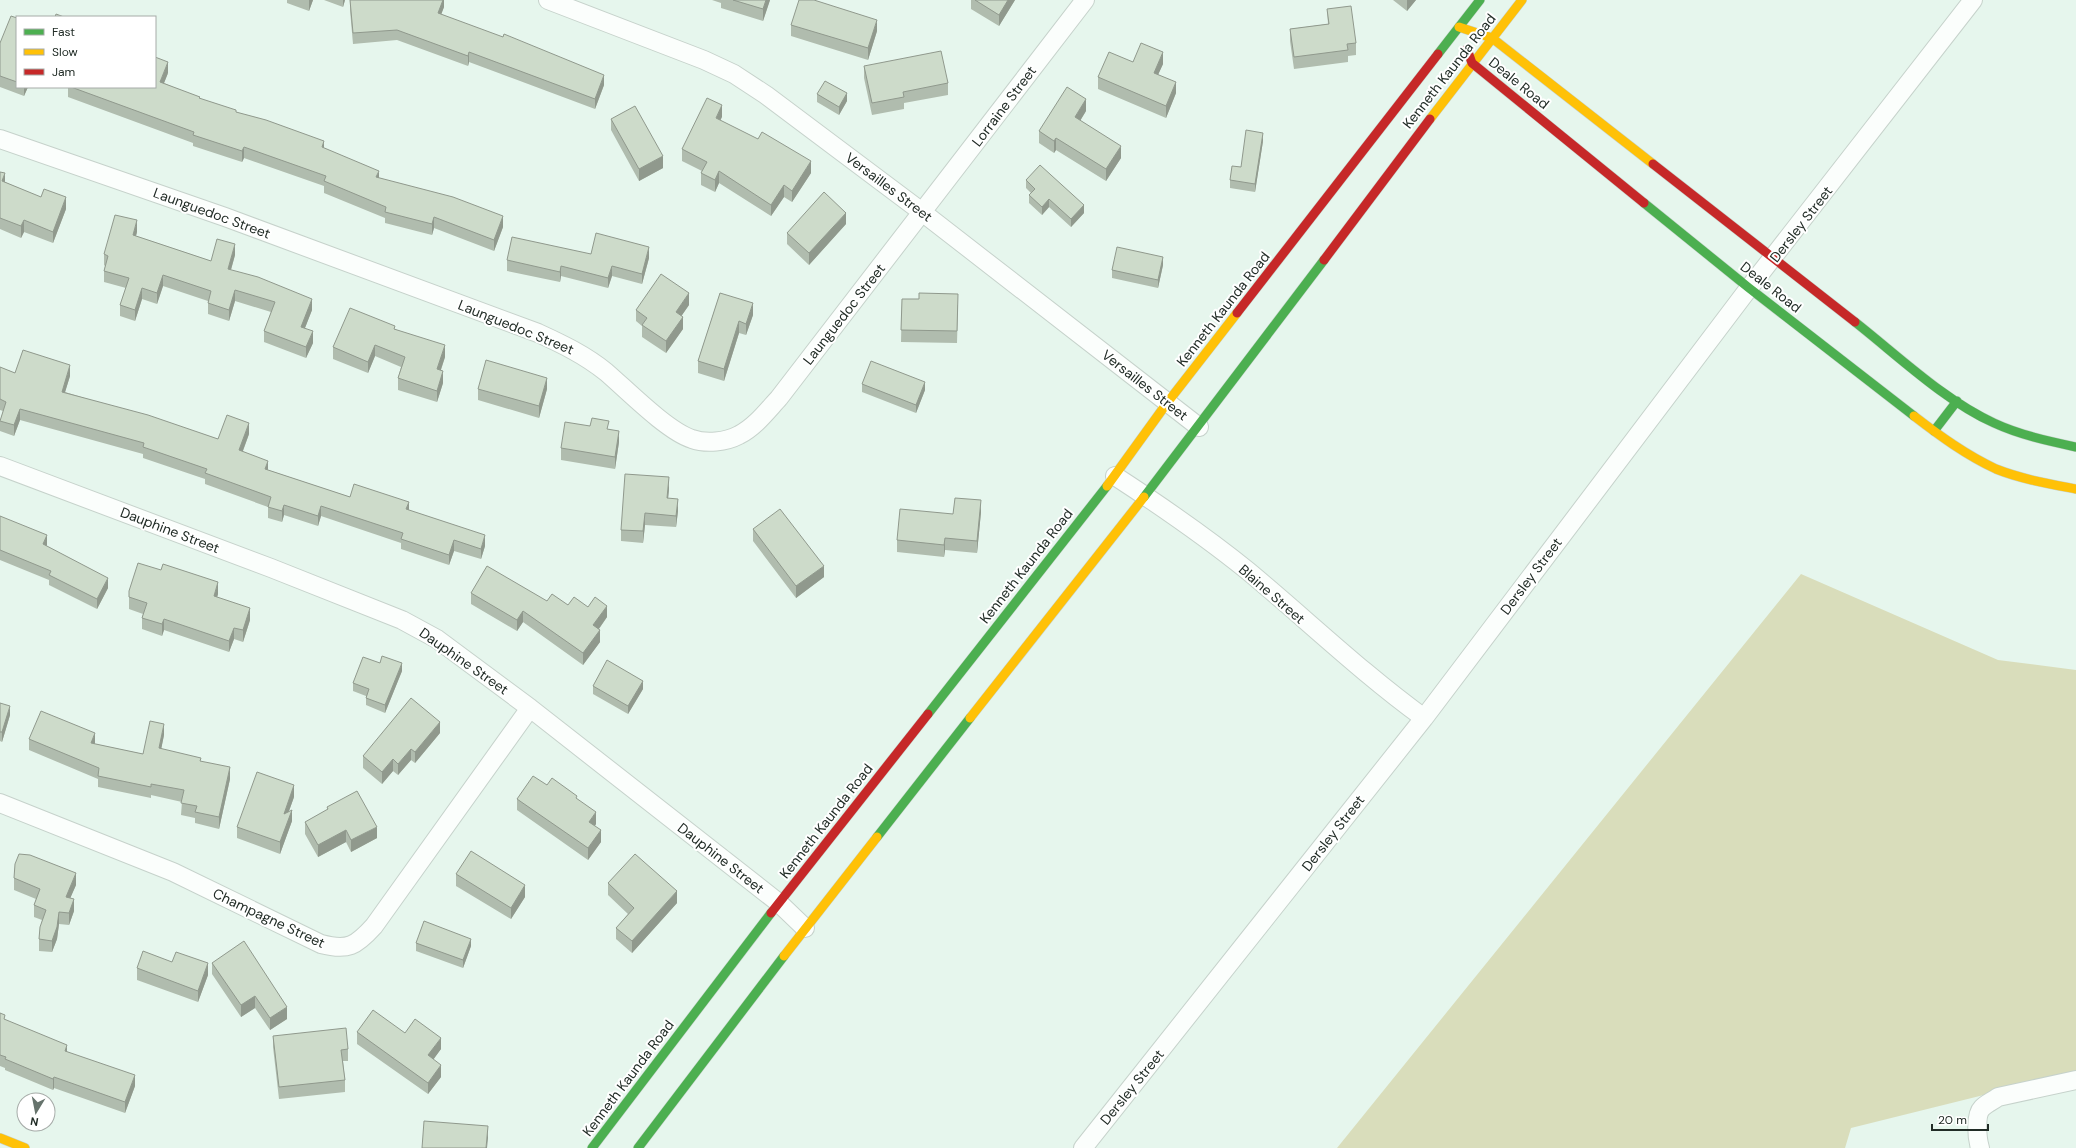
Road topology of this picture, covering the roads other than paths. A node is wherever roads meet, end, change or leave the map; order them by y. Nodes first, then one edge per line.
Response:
1 (548, 0) edge
2 (1085, 0) edge
3 (1480, 0) edge
4 (1522, 0) edge
5 (1973, 0) edge
6 (1459, 27) junction
7 (1492, 38) junction
8 (1472, 63) junction
9 (0, 139) edge
10 (922, 212) junction
11 (1773, 259) junction
12 (1749, 288) junction
13 (1957, 401) junction
14 (1167, 403) junction
15 (1199, 427) junction
16 (1934, 432) junction
17 (2076, 447) edge
18 (0, 466) edge
19 (1115, 476) junction
20 (2076, 488) edge
21 (1146, 496) junction
22 (530, 708) junction
23 (1424, 718) junction
24 (0, 803) edge
25 (779, 903) junction
26 (806, 928) junction
27 (2076, 1080) edge
28 (0, 1138) edge
29 (25, 1148) edge
30 (592, 1148) edge
31 (638, 1148) edge
32 (1083, 1148) edge
33 (1980, 1148) edge

1 - 10 street, Versailles Street
2 - 10 street, Lorraine Street
3 - 6 main road, Kenneth Kaunda Road
4 - 7 main road, Kenneth Kaunda Road
5 - 11 street, Dersley Street
6 - 7 main road, Deale Road
6 - 8 main road, Deale Road
6 - 14 main road, Kenneth Kaunda Road
7 - 8 main road, Kenneth Kaunda Road
7 - 11 main road, Deale Road
8 - 12 main road, Deale Road
8 - 15 main road, Kenneth Kaunda Road
9 - 10 street, Launguedoc Street
10 - 14 street, Versailles Street
11 - 12 street, Dersley Street
11 - 13 main road, Deale Road
12 - 16 main road, Deale Road
12 - 23 street, Dersley Street
13 - 16 main road
13 - 17 main road, Deale Road
14 - 15 street, Versailles Street
14 - 19 main road, Kenneth Kaunda Road
15 - 21 main road, Kenneth Kaunda Road
16 - 20 main road, Deale Road
18 - 22 street, Dauphine Street
19 - 21 street, Blaine Street
19 - 25 main road, Kenneth Kaunda Road
21 - 23 street, Blaine Street
21 - 26 main road, Kenneth Kaunda Road
22 - 24 street, Champagne Street
22 - 25 street, Dauphine Street
23 - 32 street, Dersley Street
25 - 26 street, Dauphine Street
25 - 30 main road, Kenneth Kaunda Road
26 - 31 main road, Kenneth Kaunda Road
27 - 33 street
28 - 29 main road

